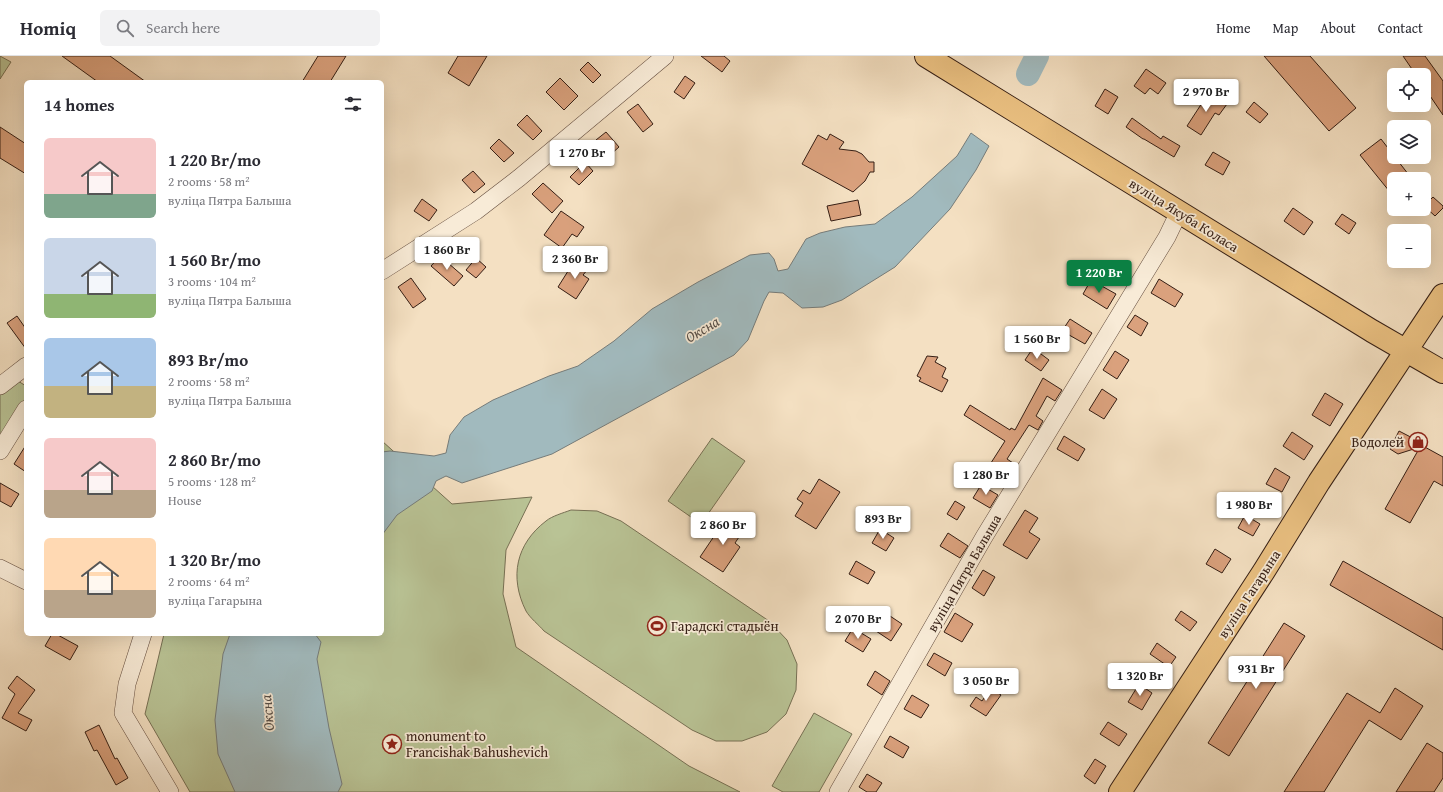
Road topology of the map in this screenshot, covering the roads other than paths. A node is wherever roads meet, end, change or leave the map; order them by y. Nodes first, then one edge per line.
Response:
1 (666, 56) edge
2 (926, 56) edge
3 (1179, 212) junction
4 (384, 270) edge
5 (1443, 294) edge
6 (1405, 350) junction
7 (24, 368) edge
8 (1443, 372) edge
9 (0, 386) edge
10 (24, 413) edge
11 (0, 451) edge
12 (0, 568) edge
13 (24, 580) edge
14 (140, 636) edge
15 (170, 792) edge
16 (838, 792) edge
17 (1120, 792) edge

1 - 4 street
2 - 3 main road, вуліца Якуба Коласа
3 - 6 main road, вуліца Якуба Коласа
3 - 16 street, вуліца Пятра Балыша
5 - 6 main road, вуліца Гагарына
6 - 8 main road, вуліца Якуба Коласа
6 - 17 main road, вуліца Гагарына
7 - 9 street
10 - 11 street
12 - 13 street
14 - 15 street

